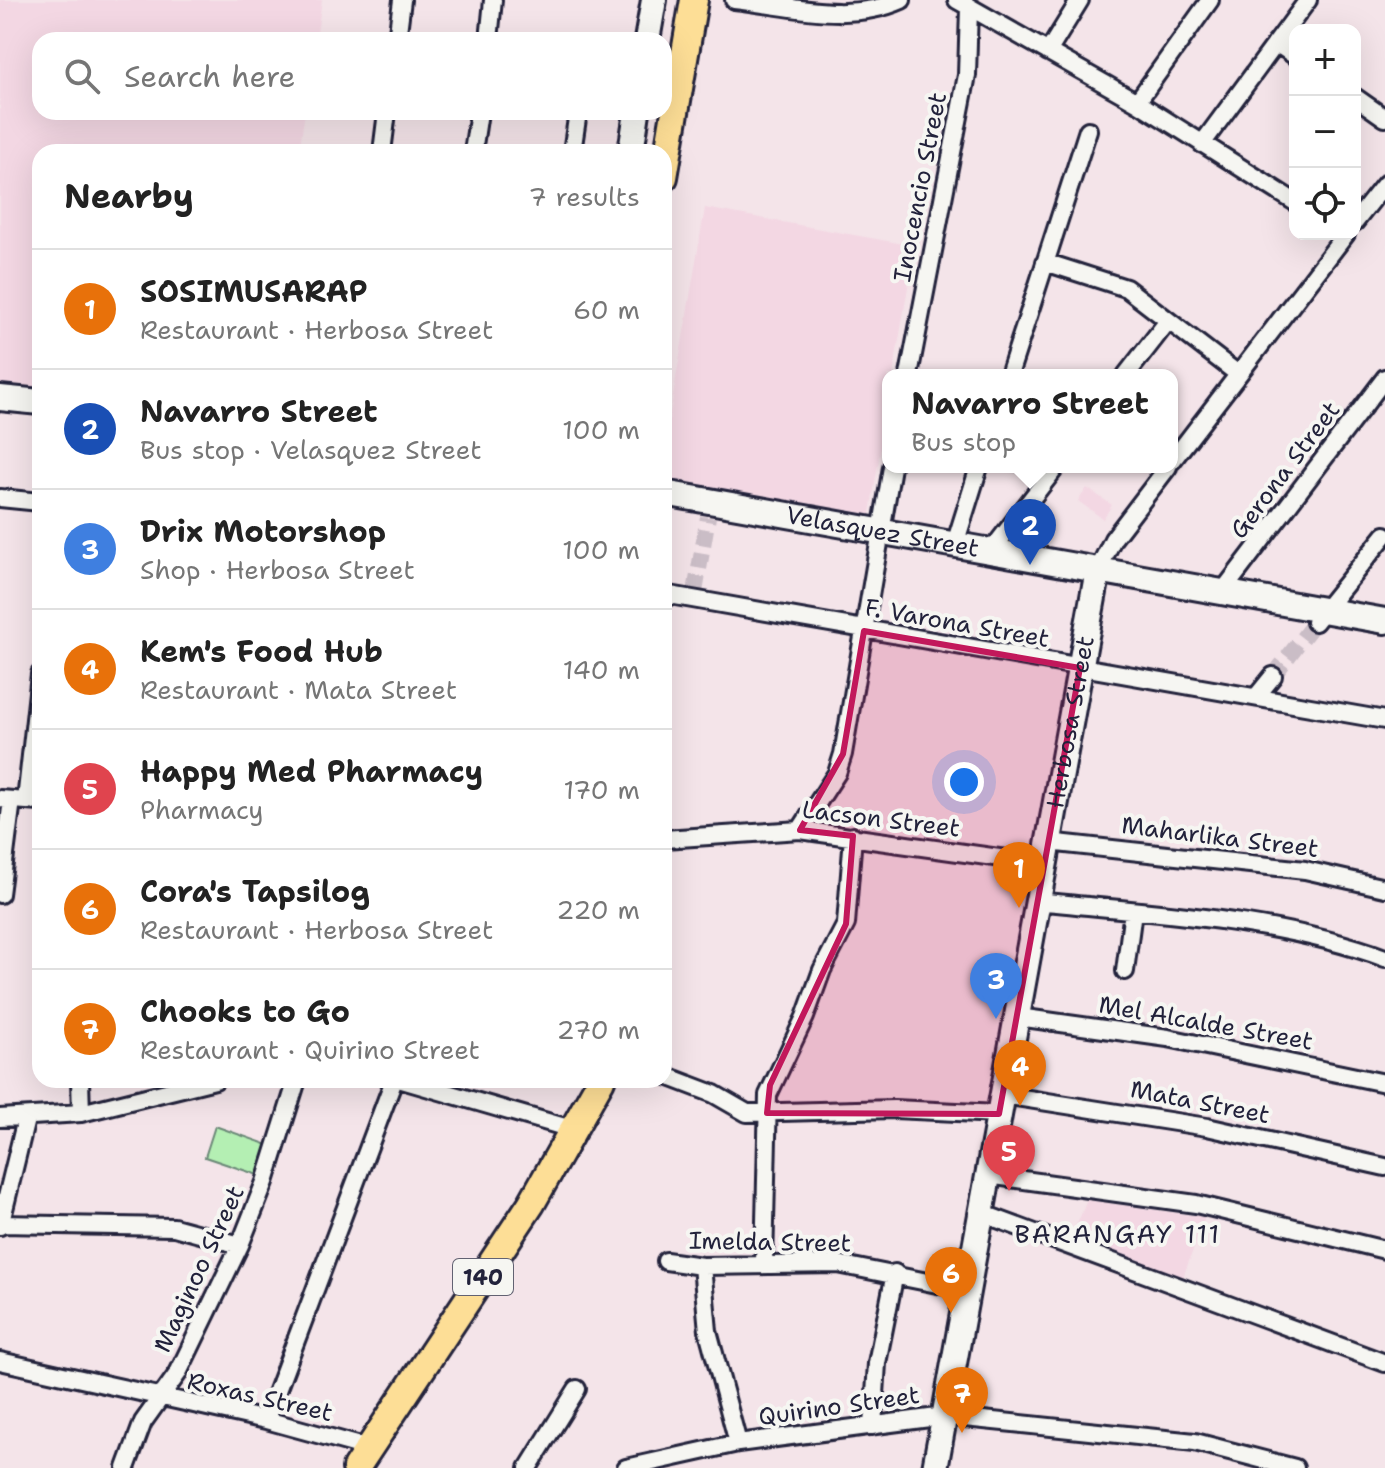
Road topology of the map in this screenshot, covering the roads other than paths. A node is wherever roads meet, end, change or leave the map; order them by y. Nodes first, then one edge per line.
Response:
1 (402, 0) edge
2 (654, 0) edge
3 (694, 0) edge
4 (734, 0) edge
5 (902, 0) edge
6 (1080, 0) edge
7 (1210, 0) edge
8 (1308, 0) edge
9 (493, 4) edge
10 (963, 4) edge
11 (398, 32) edge
12 (490, 32) edge
13 (648, 32) edge
14 (1276, 43) junction
15 (1048, 52) junction
16 (1289, 52) edge
17 (1361, 101) edge
18 (1137, 102) junction
19 (1385, 118) edge
20 (386, 120) edge
21 (478, 120) edge
22 (577, 120) edge
23 (636, 120) edge
24 (1088, 130) dead end
25 (383, 144) edge
26 (474, 144) edge
27 (573, 144) edge
28 (632, 144) edge
29 (670, 144) edge
30 (1202, 144) junction
31 (1385, 184) edge
32 (1289, 198) edge
33 (1361, 214) edge
34 (1340, 240) edge
35 (1045, 262) junction
36 (1168, 321) junction
37 (910, 369) edge
38 (1011, 369) edge
39 (1131, 369) edge
40 (1238, 374) junction
41 (1385, 378) edge
42 (0, 398) edge
43 (32, 401) edge
44 (1178, 453) edge
45 (891, 473) edge
46 (977, 473) edge
47 (1051, 473) edge
48 (1163, 473) edge
49 (672, 496) edge
50 (0, 498) edge
51 (32, 501) edge
52 (881, 531) junction
53 (1385, 535) edge
54 (955, 544) junction
55 (992, 550) junction
56 (1098, 570) junction
57 (1223, 591) junction
58 (672, 595) edge
59 (1320, 616) junction
60 (1385, 621) edge
61 (864, 631) junction
62 (1080, 668) junction
63 (1273, 676) tunnel mouth
64 (1256, 697) junction
65 (1385, 720) edge
66 (32, 725) edge
67 (20, 801) edge
68 (800, 830) junction
69 (853, 836) junction
70 (672, 838) edge
71 (1046, 853) junction
72 (1385, 888) edge
73 (0, 894) edge
74 (1036, 901) junction
75 (1133, 911) junction
76 (1385, 958) edge
77 (1125, 971) dead end
78 (1018, 1017) junction
79 (672, 1078) edge
80 (1385, 1083) edge
81 (80, 1088) edge
82 (172, 1088) edge
83 (294, 1088) edge
84 (391, 1088) edge
85 (430, 1088) edge
86 (597, 1088) edge
87 (1001, 1105) junction
88 (81, 1113) junction
89 (767, 1113) junction
90 (0, 1118) edge
91 (26, 1119) junction
92 (575, 1130) junction
93 (1385, 1167) edge
94 (988, 1175) junction
95 (981, 1213) junction
96 (0, 1225) edge
97 (240, 1245) junction
98 (1385, 1250) edge
99 (666, 1261) dead end
100 (764, 1264) junction
101 (702, 1266) junction
102 (895, 1273) junction
103 (967, 1290) junction
104 (0, 1361) edge
105 (1385, 1363) edge
106 (577, 1389) dead end
107 (160, 1399) junction
108 (945, 1416) junction
109 (266, 1420) junction
110 (873, 1426) junction
111 (738, 1443) junction
112 (362, 1458) edge
113 (1291, 1467) edge
114 (126, 1468) edge
115 (528, 1468) edge
116 (626, 1468) edge
117 (935, 1468) edge

1 - 11 street
2 - 13 street
3 - 29 main road
4 - 5 street
6 - 15 street
7 - 18 street
8 - 14 street
9 - 12 street
10 - 15 street
10 - 37 street, Inocencio Street
14 - 16 street
14 - 30 street
15 - 18 street
17 - 19 street
18 - 30 street
20 - 25 street
21 - 26 street
22 - 27 street
23 - 28 street
24 - 35 street
30 - 32 street
31 - 33 street
34 - 40 street
35 - 36 street
35 - 38 street
36 - 39 street
36 - 40 street
40 - 44 street
41 - 57 street, Gerona Street
42 - 43 street
45 - 52 street
46 - 54 street
47 - 55 street
48 - 56 street, Herbosa Street
49 - 52 street, Velasquez Street
50 - 51 street
52 - 54 street, Velasquez Street
52 - 61 street
53 - 59 street
54 - 55 street, Velasquez Street
55 - 56 street, Velasquez Street
56 - 57 street, Velasquez Street
56 - 62 street, Herbosa Street
57 - 59 street, Velasquez Street
58 - 61 street, F. Varona Street
59 - 60 street, Velasquez Street
61 - 62 street, F. Varona Street
61 - 68 street
62 - 64 street, F. Varona Street
62 - 71 street, Herbosa Street
63 - 64 street
64 - 65 street, F. Varona Street
66 - 67 street
67 - 73 street
68 - 69 street, Lacson Street
68 - 70 street, Lacson Street
69 - 71 street, Lacson Street
69 - 89 street
71 - 72 street, Maharlika Street
71 - 74 street, Herbosa Street
74 - 75 street
74 - 78 street, Herbosa Street
75 - 76 street
75 - 77 street
78 - 80 street, Mel Alcalde Street
78 - 87 street, Herbosa Street
79 - 89 street, Mata Street
81 - 88 street
82 - 88 street
83 - 97 street, Maginoo Street
84 - 109 street
85 - 92 street
86 - 92 main road, 140
87 - 89 street, Mata Street
87 - 93 street, Mata Street
87 - 94 street, Herbosa Street
88 - 91 street
89 - 100 street
90 - 91 street
91 - 96 street
92 - 112 main road, 140
94 - 95 street, Herbosa Street
94 - 98 street
95 - 103 street, Herbosa Street
95 - 105 street
96 - 97 street
97 - 107 street, Maginoo Street
99 - 101 street, Imelda Street
100 - 101 street, Imelda Street
100 - 102 street, Imelda Street
101 - 111 street
102 - 103 street, Imelda Street
102 - 110 street
103 - 108 street, Herbosa Street
104 - 107 street, Roxas Street
106 - 115 street
107 - 109 street, Roxas Street
107 - 114 street, Maginoo Street
108 - 110 street, Quirino Street
108 - 113 street, Quirino Street
108 - 117 street, Herbosa Street
109 - 112 street, Roxas Street
110 - 111 street, Quirino Street
111 - 116 street, Quirino Street

